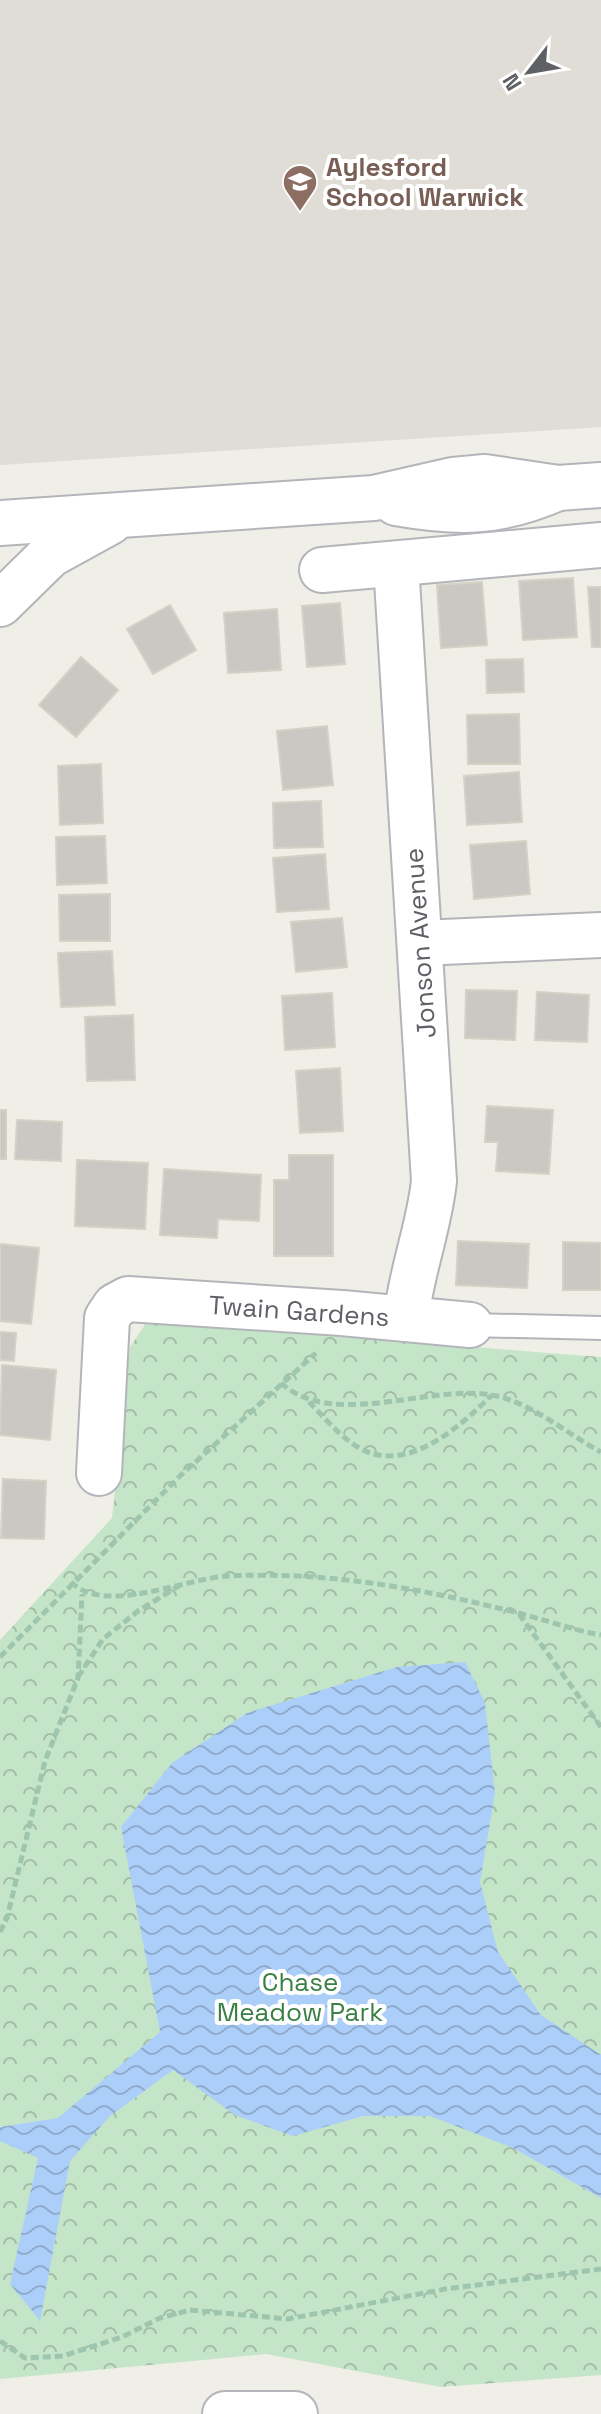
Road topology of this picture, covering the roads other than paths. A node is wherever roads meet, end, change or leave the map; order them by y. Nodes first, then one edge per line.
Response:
1 (601, 485) edge
2 (123, 516) junction
3 (0, 523) edge
4 (601, 545) edge
5 (396, 564) junction
6 (322, 570) dead end
7 (0, 604) edge
8 (601, 935) edge
9 (421, 943) junction
10 (406, 1319) junction
11 (470, 1325) joint
12 (601, 1328) edge
13 (99, 1473) dead end
14 (225, 2414) edge
15 (295, 2414) edge

1 - 2 street
2 - 3 street
2 - 7 street
4 - 5 street
5 - 6 street
5 - 9 street, Jonson Avenue
8 - 9 street
9 - 10 street, Jonson Avenue
10 - 11 street, Twain Gardens
10 - 13 street, Twain Gardens
11 - 12 lane
14 - 15 street

